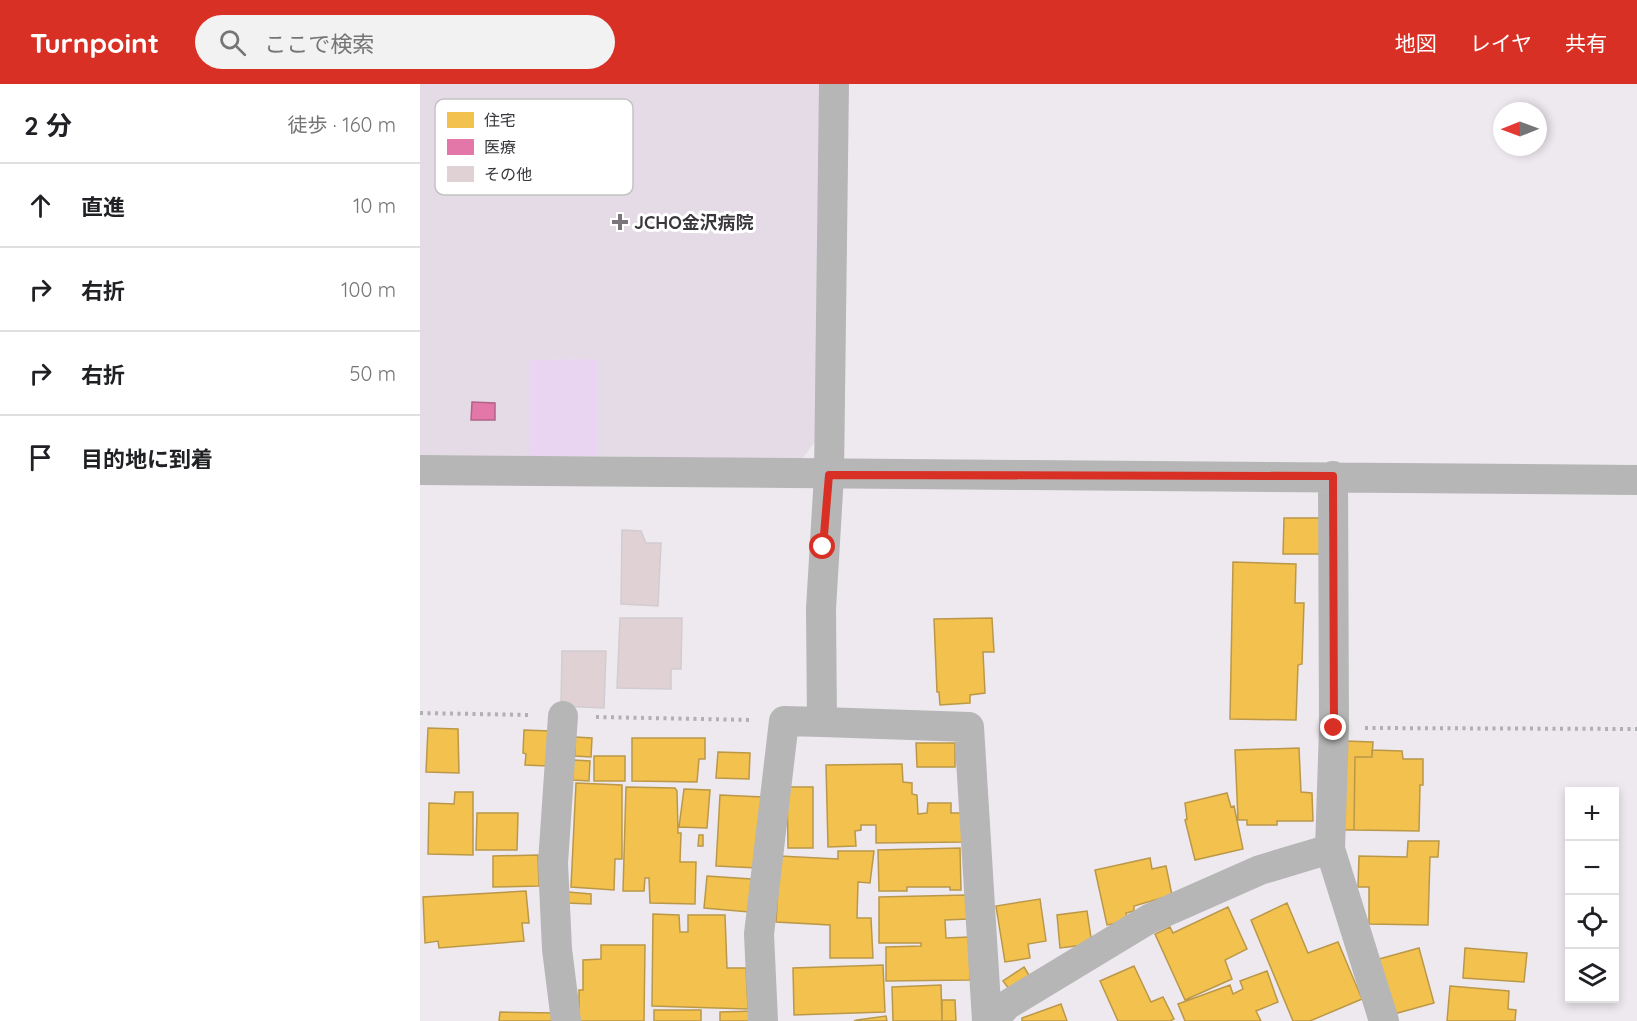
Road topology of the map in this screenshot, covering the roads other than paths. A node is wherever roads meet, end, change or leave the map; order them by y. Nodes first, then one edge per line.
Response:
1 (834, 84) edge
2 (420, 470) edge
3 (829, 475) junction
4 (1333, 476) junction
5 (1637, 480) edge
6 (563, 716) road end
7 (822, 722) junction
8 (1330, 849) junction
9 (566, 1021) edge
10 (764, 1021) edge
11 (987, 1021) edge
12 (992, 1021) edge
13 (1383, 1021) edge

1 - 3 street
2 - 3 street
3 - 4 street
3 - 7 street
4 - 5 street
4 - 8 street
6 - 9 street
7 - 10 street
7 - 11 street
8 - 12 street
8 - 13 street

